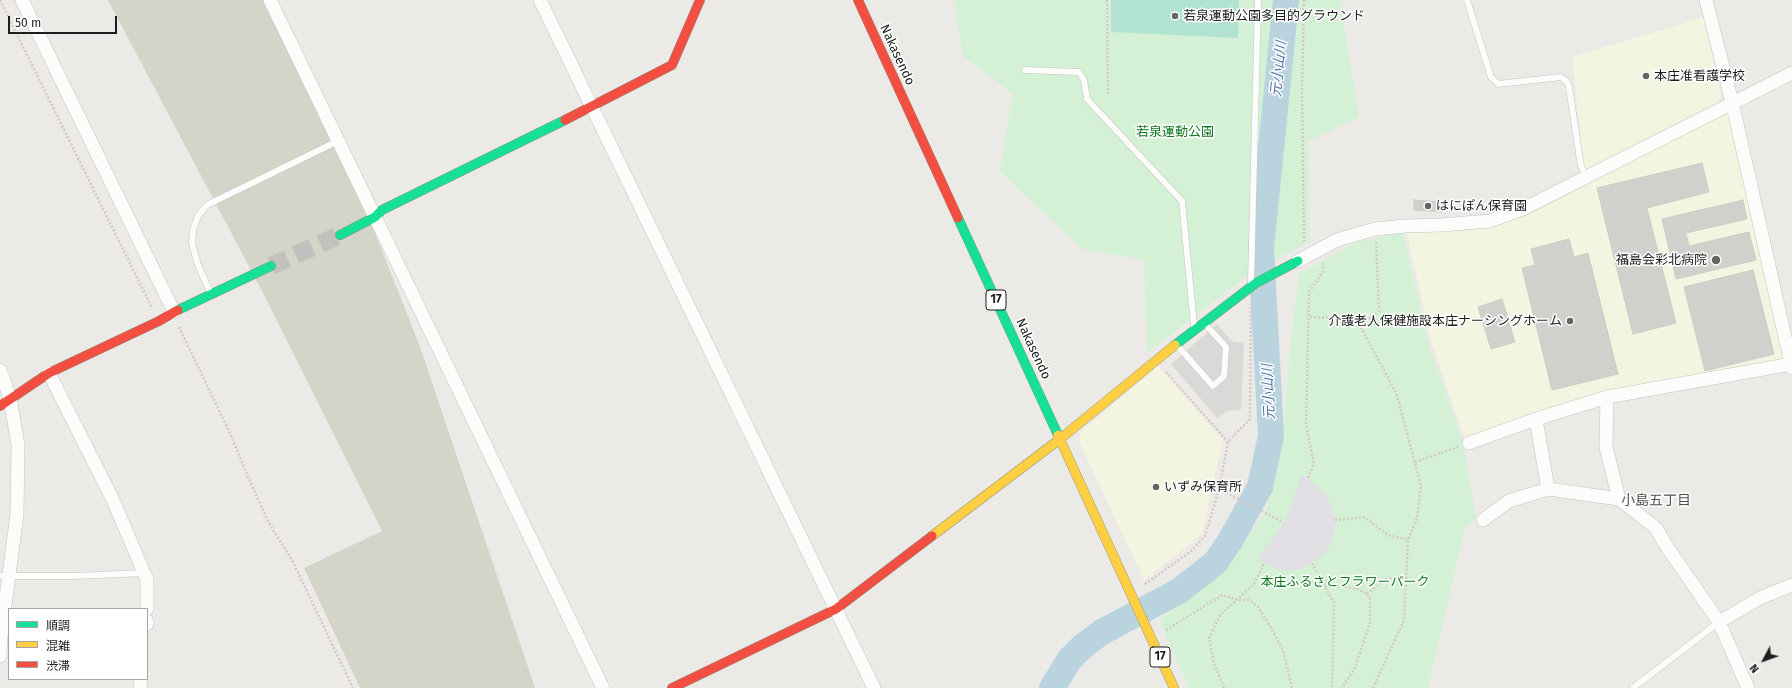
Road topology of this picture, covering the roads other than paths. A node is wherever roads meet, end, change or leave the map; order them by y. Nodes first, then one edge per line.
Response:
1 (22, 0) edge
2 (270, 0) edge
3 (540, 0) edge
4 (700, 0) edge
5 (858, 0) edge
6 (1258, 0) edge
7 (1467, 0) edge
8 (1706, 0) edge
9 (1025, 70) dead end
10 (1792, 73) edge
11 (1732, 102) junction
12 (592, 107) junction
13 (338, 140) junction
14 (1586, 176) junction
15 (375, 217) junction
16 (340, 235) tunnel mouth
17 (1301, 259) joint
18 (271, 266) tunnel mouth
19 (1253, 285) junction
20 (212, 296) junction
21 (174, 312) junction
22 (1203, 322) junction
23 (1194, 329) junction
24 (1176, 344) junction
25 (1792, 365) edge
26 (0, 371) edge
27 (49, 372) junction
28 (1607, 397) junction
29 (5, 402) edge
30 (1536, 419) junction
31 (1060, 439) junction
32 (1470, 442) road end
33 (1548, 488) junction
34 (1619, 499) junction
35 (1483, 520) dead end
36 (144, 573) junction
37 (4, 576) edge
38 (1792, 585) edge
39 (147, 608) edge
40 (836, 609) junction
41 (1719, 622) junction
42 (0, 656) edge
43 (603, 688) edge
44 (672, 688) edge
45 (874, 688) edge
46 (1174, 688) edge
47 (1633, 688) edge
48 (1748, 688) edge

1 - 21 street
2 - 13 street
3 - 12 street
4 - 12 main road
5 - 31 main road, Nakasendo / 17
6 - 19 lane
7 - 14 lane
8 - 11 street
9 - 23 lane
10 - 11 street
11 - 14 street
11 - 25 street
12 - 15 main road
12 - 40 street
13 - 15 street
13 - 20 lane
14 - 17 street
15 - 16 main road
15 - 43 street
17 - 19 main road
18 - 20 main road
19 - 22 main road
20 - 21 main road
21 - 27 main road
22 - 23 main road
22 - 24 lane
23 - 24 main road
24 - 31 main road
25 - 28 street
26 - 29 street
27 - 29 main road
27 - 36 street
28 - 30 street
28 - 34 street
29 - 37 street
30 - 32 street
30 - 33 street
31 - 40 main road
31 - 46 main road, Nakasendo / 17
33 - 34 street
33 - 35 street
34 - 41 street
36 - 37 lane
36 - 39 street
37 - 42 street
38 - 41 street
40 - 44 main road
40 - 45 street
41 - 47 lane
41 - 48 street

